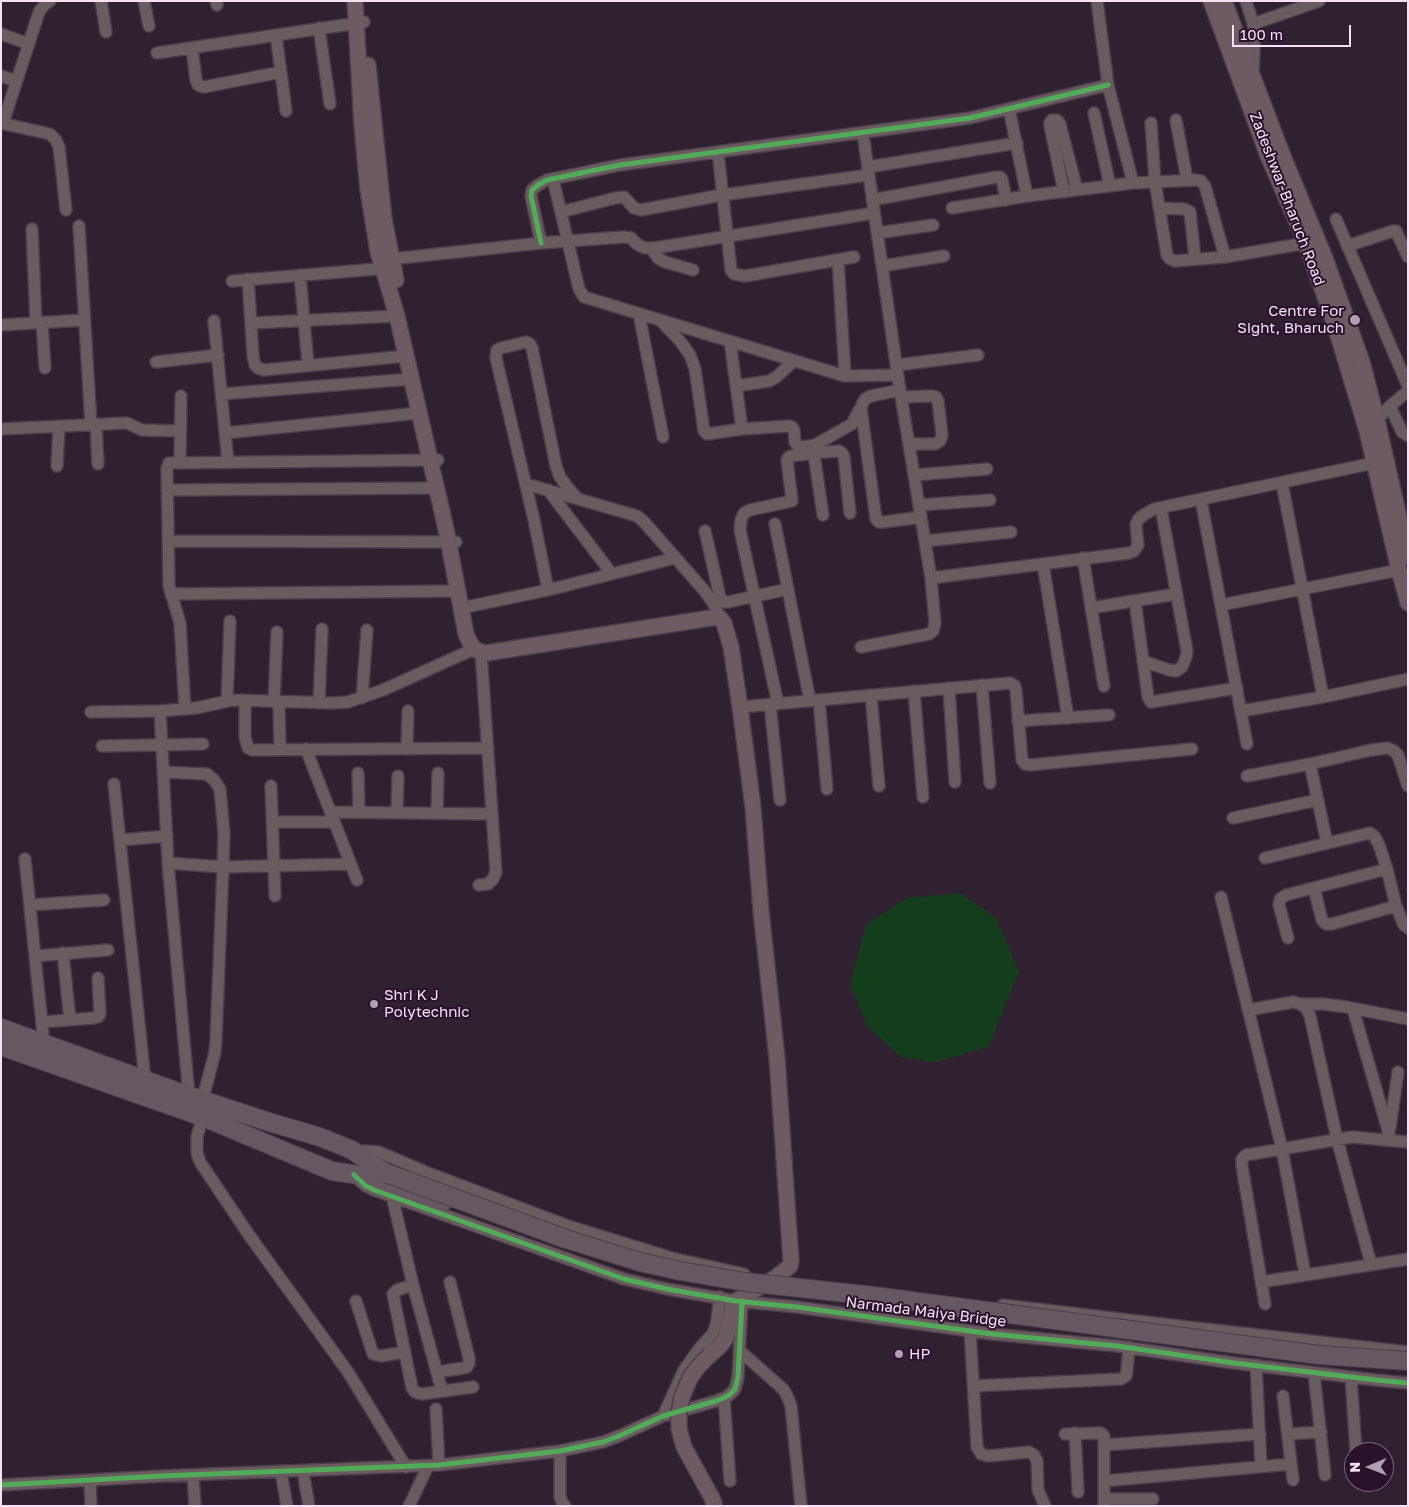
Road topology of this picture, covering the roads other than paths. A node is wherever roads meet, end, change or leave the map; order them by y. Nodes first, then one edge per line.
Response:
1 (50, 1) edge
2 (101, 1) edge
3 (144, 1) edge
4 (355, 1) edge
5 (363, 1) edge
6 (1097, 1) edge
7 (1211, 1) edge
8 (1224, 1) edge
9 (1246, 1) edge
10 (1320, 1) edge
11 (360, 22) junction
12 (1253, 24) junction
13 (148, 26) dead end
14 (319, 28) junction
15 (106, 32) dead end
16 (1, 34) edge
17 (276, 35) junction
18 (29, 44) junction
19 (192, 48) junction
20 (157, 53) dead end
21 (281, 72) junction
22 (1, 76) edge
23 (1253, 76) junction
24 (16, 81) junction
25 (1108, 85) junction
26 (330, 104) dead end
27 (1010, 109) junction
28 (286, 111) dead end
29 (1094, 113) dead end
30 (1176, 120) dead end
31 (1, 122) edge
32 (1151, 123) dead end
33 (863, 134) junction
34 (1017, 143) junction
35 (718, 152) junction
36 (868, 171) junction
37 (553, 179) junction
38 (1187, 180) junction
39 (1155, 182) junction
40 (1133, 183) junction
41 (1110, 186) junction
42 (1077, 190) junction
43 (1064, 192) junction
44 (722, 195) junction
45 (1027, 196) junction
46 (872, 200) junction
47 (1006, 200) junction
48 (952, 208) dead end
49 (1159, 208) junction
50 (66, 210) dead end
51 (561, 212) junction
52 (874, 213) junction
53 (1336, 219) dead end
54 (933, 225) dead end
55 (78, 226) dead end
56 (32, 229) dead end
57 (877, 233) junction
58 (727, 236) junction
59 (568, 242) junction
60 (541, 243) junction
61 (1306, 243) junction
62 (1347, 246) junction
63 (651, 248) junction
64 (944, 256) dead end
65 (854, 257) dead end
66 (1226, 257) junction
67 (1408, 257) edge
68 (838, 260) junction
69 (1195, 260) junction
70 (389, 265) junction
71 (882, 266) junction
72 (693, 270) dead end
73 (300, 276) junction
74 (248, 279) junction
75 (232, 281) dead end
76 (639, 314) junction
77 (396, 316) junction
78 (84, 320) junction
79 (214, 320) dead end
80 (304, 320) junction
81 (661, 320) junction
82 (39, 323) junction
83 (251, 323) junction
84 (1, 325) edge
85 (730, 342) junction
86 (978, 355) dead end
87 (218, 356) junction
88 (406, 356) junction
89 (794, 360) junction
90 (156, 362) dead end
91 (308, 366) junction
92 (45, 368) dead end
93 (897, 370) junction
94 (845, 376) junction
95 (411, 379) junction
96 (736, 386) junction
97 (1408, 386) edge
98 (1408, 391) edge
99 (901, 393) junction
100 (221, 394) junction
101 (181, 396) dead end
102 (861, 406) junction
103 (1390, 406) junction
104 (419, 413) junction
105 (1377, 420) junction
106 (93, 425) junction
107 (59, 426) junction
108 (1, 429) edge
109 (742, 429) junction
110 (180, 431) junction
111 (1367, 431) junction
112 (225, 433) junction
113 (1408, 436) edge
114 (663, 437) dead end
115 (909, 444) junction
116 (814, 449) junction
117 (434, 460) junction
118 (180, 462) junction
119 (228, 462) junction
120 (1374, 463) junction
121 (98, 464) dead end
122 (57, 466) dead end
123 (987, 469) dead end
124 (914, 474) junction
125 (1282, 482) junction
126 (526, 484) junction
127 (436, 488) junction
128 (167, 490) junction
129 (548, 490) junction
130 (576, 498) junction
131 (990, 500) dead end
132 (1201, 500) junction
133 (919, 505) junction
134 (1161, 508) junction
135 (850, 513) dead end
136 (823, 515) dead end
137 (921, 518) junction
138 (775, 524) dead end
139 (705, 531) dead end
140 (1011, 532) dead end
141 (168, 541) junction
142 (925, 541) junction
143 (452, 542) junction
144 (1408, 556) edge
145 (675, 558) junction
146 (1083, 558) junction
147 (1043, 564) junction
148 (1398, 570) junction
149 (612, 574) junction
150 (931, 578) junction
151 (788, 589) junction
152 (548, 590) junction
153 (1302, 590) junction
154 (457, 591) junction
155 (171, 594) junction
156 (1176, 594) junction
157 (754, 596) junction
158 (1135, 601) junction
159 (1408, 603) edge
160 (1221, 605) junction
161 (466, 607) junction
162 (1091, 608) junction
163 (716, 618) junction
164 (230, 621) dead end
165 (322, 629) dead end
166 (367, 630) dead end
167 (277, 632) dead end
168 (466, 634) junction
169 (861, 647) dead end
170 (477, 651) junction
171 (1143, 661) junction
172 (1408, 679) edge
173 (982, 686) junction
174 (1104, 686) dead end
175 (949, 688) junction
176 (1237, 688) junction
177 (914, 691) junction
178 (871, 695) junction
179 (1323, 697) junction
180 (362, 698) junction
181 (815, 700) junction
182 (227, 701) junction
183 (245, 701) junction
184 (277, 702) junction
185 (319, 703) junction
186 (774, 704) junction
187 (740, 707) junction
188 (185, 709) junction
189 (160, 711) junction
190 (408, 711) dead end
191 (1241, 711) junction
192 (91, 712) dead end
193 (1109, 715) dead end
194 (1068, 718) junction
195 (1018, 721) junction
196 (203, 744) dead end
197 (1247, 744) dead end
198 (102, 746) dead end
199 (162, 746) junction
200 (488, 748) junction
201 (280, 749) junction
202 (306, 749) junction
203 (407, 749) junction
204 (1192, 749) dead end
205 (1310, 764) junction
206 (163, 772) junction
207 (358, 773) dead end
208 (438, 773) dead end
209 (398, 776) dead end
210 (1247, 776) dead end
211 (955, 782) dead end
212 (990, 783) dead end
213 (114, 784) dead end
214 (271, 786) dead end
215 (879, 786) dead end
216 (1408, 786) edge
217 (827, 789) dead end
218 (923, 797) dead end
219 (780, 800) dead end
220 (1318, 800) junction
221 (359, 812) junction
222 (397, 813) junction
223 (437, 813) junction
224 (492, 814) junction
225 (332, 817) junction
226 (1233, 818) dead end
227 (272, 822) junction
228 (167, 836) junction
229 (120, 840) junction
230 (1327, 843) junction
231 (1266, 858) dead end
232 (25, 859) dead end
233 (168, 863) junction
234 (350, 864) junction
235 (273, 866) junction
236 (223, 868) junction
237 (1387, 869) junction
238 (357, 880) dead end
239 (479, 885) dead end
240 (1314, 888) junction
241 (275, 896) dead end
242 (1221, 897) dead end
243 (104, 900) dead end
244 (30, 905) junction
245 (1396, 906) junction
246 (1408, 928) edge
247 (1288, 938) dead end
248 (108, 950) dead end
249 (63, 953) junction
250 (35, 956) junction
251 (98, 978) dead end
252 (1300, 1004) junction
253 (1353, 1009) junction
254 (1248, 1010) junction
255 (1408, 1019) edge
256 (70, 1020) junction
257 (42, 1022) junction
258 (1, 1028) edge
259 (1, 1046) edge
260 (40, 1051) junction
261 (1398, 1072) dead end
262 (145, 1080) junction
263 (198, 1107) junction
264 (1388, 1137) junction
265 (1337, 1139) junction
266 (1408, 1142) edge
267 (1282, 1149) junction
268 (357, 1152) junction
269 (386, 1184) junction
270 (1408, 1259) edge
271 (1371, 1264) junction
272 (1305, 1274) junction
273 (777, 1276) junction
274 (450, 1282) dead end
275 (1261, 1282) junction
276 (413, 1285) junction
277 (720, 1297) junction
278 (356, 1301) dead end
279 (739, 1301) junction
280 (1265, 1304) dead end
281 (970, 1331) junction
282 (1129, 1347) junction
283 (740, 1350) junction
284 (405, 1352) junction
285 (1408, 1352) edge
286 (1408, 1361) edge
287 (1256, 1365) junction
288 (437, 1372) junction
289 (1408, 1372) edge
290 (1314, 1373) junction
291 (1351, 1377) junction
292 (1408, 1382) edge
293 (973, 1386) junction
294 (473, 1387) dead end
295 (442, 1391) junction
296 (1284, 1396) dead end
297 (724, 1398) junction
298 (436, 1409) dead end
299 (663, 1416) junction
300 (1321, 1432) junction
301 (1260, 1434) junction
302 (1288, 1434) junction
303 (1355, 1442) edge
304 (1104, 1445) junction
305 (560, 1451) junction
306 (1291, 1464) junction
307 (434, 1465) junction
308 (406, 1467) junction
309 (1262, 1467) junction
310 (303, 1471) junction
311 (281, 1472) junction
312 (193, 1475) junction
313 (1325, 1475) dead end
314 (90, 1480) junction
315 (1293, 1480) dead end
316 (730, 1481) dead end
317 (1104, 1481) junction
318 (1, 1485) edge
319 (1078, 1492) dead end
320 (1153, 1499) dead end
321 (1104, 1502) edge
322 (91, 1506) edge
323 (195, 1506) edge
324 (287, 1506) edge
325 (309, 1506) edge
326 (410, 1506) edge
327 (565, 1506) edge
328 (715, 1506) edge
329 (801, 1506) edge
330 (1045, 1506) edge

1 - 18 street
2 - 15 street
3 - 13 street
4 - 11 main road
5 - 11 main road
6 - 25 street
7 - 61 main road, Zadeshwar-Bharuch Road
8 - 23 main road, Zadeshwar-Bharuch Road
9 - 12 street
10 - 12 street
11 - 14 street
11 - 70 main road
12 - 23 street
14 - 17 street
14 - 26 street
16 - 18 street
17 - 19 street
17 - 21 street
18 - 24 street
19 - 20 street
19 - 21 street
21 - 28 street
22 - 24 street
23 - 105 main road, Zadeshwar-Bharuch Road
24 - 31 street
25 - 27 street
25 - 40 street
27 - 33 street
27 - 34 street
29 - 41 street
30 - 38 street
31 - 50 street
32 - 39 street
33 - 35 street
33 - 36 street
34 - 36 street
34 - 45 street
35 - 37 street
35 - 44 street
36 - 44 street
36 - 46 street
37 - 51 street
37 - 60 street
38 - 39 street
38 - 66 street
39 - 40 street
39 - 49 street
40 - 41 street
41 - 42 street
42 - 43 street
42 - 43 street
43 - 45 street
44 - 51 street
44 - 58 street
45 - 47 street
46 - 47 street
46 - 52 street
47 - 48 street
49 - 69 street
49 - 69 street
51 - 59 street
52 - 57 street
52 - 58 street
53 - 62 street
54 - 57 street
55 - 78 street
56 - 82 street
57 - 71 street
58 - 63 street
58 - 68 street
59 - 60 street
59 - 63 street
59 - 76 street
60 - 70 street
61 - 66 street
61 - 111 main road, Zadeshwar-Bharuch Road
62 - 67 street
62 - 97 street
63 - 72 street
64 - 71 street
65 - 68 street
66 - 69 street
68 - 94 street
70 - 73 street
70 - 77 main road
70 - 117 main road
71 - 93 street
73 - 74 street
73 - 80 street
74 - 75 street
74 - 83 street
76 - 81 street
76 - 114 street
77 - 80 street
77 - 88 main road
78 - 82 street
78 - 106 street
79 - 87 street
80 - 83 street
80 - 91 street
81 - 85 street
81 - 109 street
82 - 84 street
82 - 92 street
83 - 91 street
85 - 89 street
85 - 96 street
86 - 93 street
87 - 90 street
87 - 100 street
88 - 91 street
88 - 95 main road
89 - 94 street
89 - 96 street
93 - 94 street
93 - 99 street
95 - 100 street
95 - 104 main road
96 - 109 street
98 - 103 street
99 - 102 street
99 - 115 street
99 - 115 street
100 - 112 street
101 - 110 street
102 - 116 street
102 - 137 street
103 - 105 street
103 - 113 street
104 - 112 street
104 - 117 main road
105 - 111 street
105 - 144 main road, Zadeshwar-Bharuch Road
106 - 107 street
106 - 110 street
106 - 121 street
107 - 108 street
107 - 122 street
109 - 116 street
110 - 118 street
111 - 120 main road, Zadeshwar-Bharuch Road
112 - 119 street
115 - 124 street
116 - 135 street
116 - 136 street
116 - 157 street
117 - 119 street
117 - 127 main road
117 - 143 main road
118 - 119 street
118 - 128 street
120 - 125 street
120 - 148 main road, Zadeshwar-Bharuch Road
123 - 124 street
124 - 133 street
125 - 132 street
125 - 153 street
126 - 129 street
126 - 130 street
126 - 152 street
127 - 128 street
127 - 143 main road
128 - 141 street
129 - 130 street
129 - 149 street
130 - 145 street
131 - 133 street
132 - 134 street
132 - 160 street
133 - 137 street
134 - 146 street
134 - 156 street
137 - 142 street
138 - 151 street
139 - 157 street
140 - 142 street
141 - 143 street
141 - 155 street
142 - 150 street
143 - 154 main road
143 - 161 main road
145 - 149 street
145 - 163 street
146 - 147 street
146 - 162 street
147 - 150 street
147 - 194 street
148 - 153 street
148 - 159 main road, Zadeshwar-Bharuch Road
149 - 152 street
150 - 169 street
151 - 157 street
151 - 181 street
152 - 161 street
153 - 160 street
153 - 179 street
154 - 155 street
154 - 168 main road
155 - 188 street
156 - 158 street
156 - 171 street
157 - 186 street
158 - 162 street
158 - 171 street
160 - 176 street
161 - 168 main road
162 - 174 street
163 - 170 main road
163 - 187 main road
163 - 273 main road
164 - 182 street
165 - 185 street
166 - 180 street
167 - 184 street
168 - 170 main road
170 - 180 street
170 - 200 street
171 - 176 street
172 - 179 street
173 - 175 street
173 - 195 street
173 - 212 street
175 - 177 street
175 - 211 street
176 - 191 street
177 - 178 street
177 - 218 street
178 - 181 street
178 - 215 street
179 - 191 street
180 - 185 street
181 - 186 street
181 - 217 street
182 - 183 street
182 - 188 street
183 - 184 street
183 - 201 street
184 - 185 street
184 - 201 street
186 - 187 street
186 - 219 street
187 - 273 main road
188 - 189 street
189 - 192 street
189 - 199 street
190 - 203 street
191 - 197 street
193 - 194 street
194 - 195 street
195 - 204 street
196 - 199 street
198 - 199 street
199 - 206 street
200 - 203 street
200 - 224 street
201 - 202 street
202 - 203 street
202 - 225 street
205 - 210 street
205 - 216 street
205 - 220 street
206 - 228 street
206 - 236 street
207 - 221 street
208 - 223 street
209 - 222 street
213 - 229 street
214 - 227 street
220 - 226 street
220 - 230 street
221 - 222 street
221 - 225 street
222 - 223 street
223 - 224 street
224 - 239 street
225 - 227 street
225 - 234 street
227 - 235 street
228 - 229 street
228 - 233 street
229 - 262 street
230 - 231 street
230 - 237 street
232 - 244 street
233 - 236 street
233 - 263 street
234 - 235 street
234 - 238 street
235 - 236 street
235 - 241 street
236 - 263 street
237 - 240 street
237 - 245 street
240 - 245 street
240 - 247 street
242 - 254 street
243 - 244 street
244 - 250 street
245 - 246 street
248 - 249 street
249 - 250 street
249 - 256 street
250 - 257 street
251 - 256 street
252 - 253 street
252 - 254 street
252 - 265 street
253 - 255 street
253 - 264 street
254 - 267 street
256 - 257 street
257 - 260 street
258 - 260 highway
259 - 260 highway
260 - 262 highway
260 - 263 highway
261 - 264 street
262 - 263 highway
263 - 268 highway
263 - 269 highway
263 - 308 street
264 - 265 street
264 - 266 street
265 - 267 street
265 - 271 street
267 - 272 street
267 - 275 street
268 - 269 highway
268 - 273 street
269 - 276 street
269 - 277 street
269 - 286 highway, bridge
269 - 289 highway, Narmada Maiya Bridge
270 - 271 street
271 - 272 street
272 - 275 street
273 - 279 main road
273 - 285 street
274 - 288 street
275 - 280 street
276 - 284 street
276 - 288 street
277 - 279 street
277 - 299 street
278 - 284 street
279 - 281 street
279 - 283 street
279 - 328 main road, bridge
281 - 282 street
281 - 293 street
282 - 287 street
282 - 293 street
283 - 297 street
283 - 329 street
284 - 295 street
287 - 290 street
287 - 301 street
288 - 295 street
290 - 291 street
290 - 300 street
291 - 292 street
291 - 303 street
293 - 330 street
294 - 295 street
296 - 302 street
297 - 299 street
297 - 316 street
298 - 307 street
299 - 305 street
300 - 302 street
300 - 313 street
301 - 304 street
301 - 309 street
302 - 306 street
304 - 317 street
304 - 319 street
305 - 307 street
305 - 327 street
306 - 309 street
306 - 315 street
307 - 308 street
307 - 326 street
308 - 310 street
309 - 317 street
310 - 311 street
310 - 325 street
311 - 312 street
311 - 324 street
312 - 314 street
312 - 323 street
314 - 318 street
314 - 322 street
317 - 321 street
320 - 321 street

